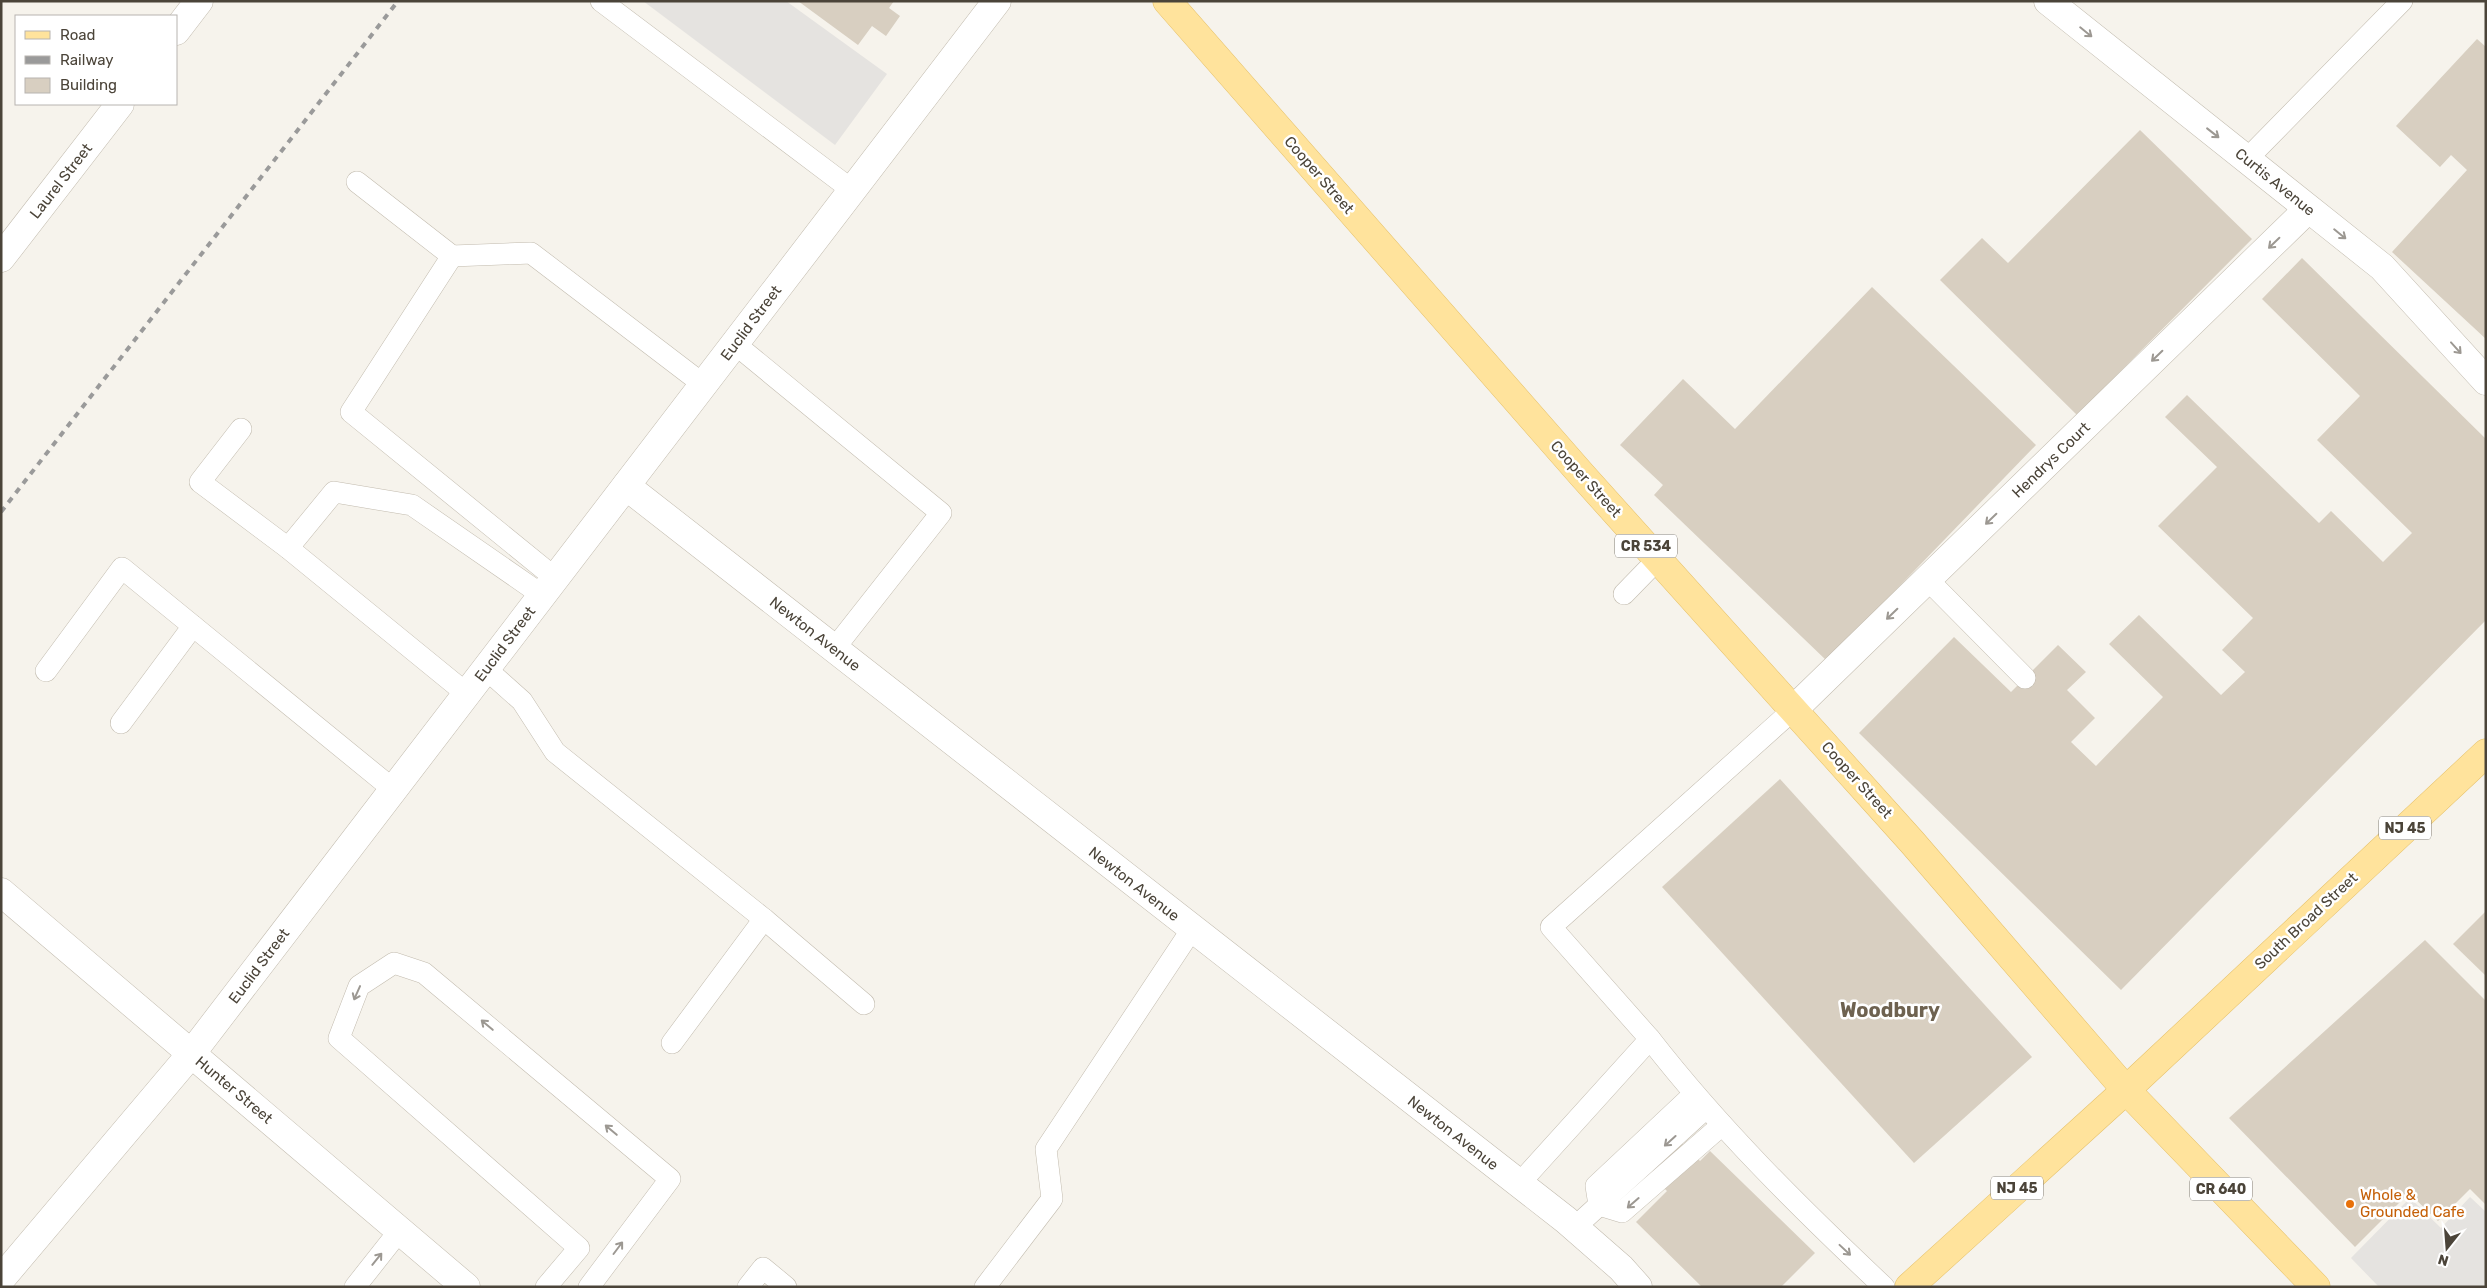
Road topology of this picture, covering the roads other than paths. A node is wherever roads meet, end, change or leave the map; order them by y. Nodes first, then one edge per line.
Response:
1 (199, 1) edge
2 (601, 1) edge
3 (997, 1) edge
4 (1167, 1) edge
5 (2048, 1) edge
6 (2402, 1) edge
7 (178, 28) edge
8 (119, 105) edge
9 (2247, 159) junction
10 (357, 182) dead end
11 (852, 190) junction
12 (2308, 209) junction
13 (452, 256) junction
14 (1, 258) edge
15 (735, 344) junction
16 (2486, 381) edge
17 (704, 384) junction
18 (241, 429) dead end
19 (626, 486) junction
20 (288, 548) junction
21 (1658, 559) junction
22 (1928, 580) junction
23 (549, 587) junction
24 (1624, 594) dead end
25 (193, 626) junction
26 (834, 649) junction
27 (486, 669) junction
28 (46, 671) dead end
29 (2025, 678) dead end
30 (467, 694) junction
31 (1793, 710) junction
32 (121, 723) dead end
33 (2486, 753) edge
34 (394, 790) junction
35 (1, 892) edge
36 (764, 919) junction
37 (1192, 929) junction
38 (864, 1004) dead end
39 (1650, 1039) junction
40 (672, 1043) dead end
41 (191, 1054) junction
42 (2126, 1090) junction
43 (1700, 1101) junction
44 (1722, 1125) junction
45 (1519, 1184) junction
46 (1599, 1205) junction
47 (1574, 1228) junction
48 (400, 1230) junction
49 (1, 1278) edge
50 (355, 1287) edge
51 (466, 1287) edge
52 (546, 1287) edge
53 (589, 1287) edge
54 (748, 1287) edge
55 (786, 1287) edge
56 (985, 1287) edge
57 (1638, 1287) edge
58 (1884, 1287) edge
59 (1909, 1287) edge
60 (2316, 1287) edge

1 - 7 street
2 - 11 lane
3 - 11 street, Euclid Street
4 - 21 main road, Cooper Street / CR 534
5 -> 9 street, Curtis Avenue
6 - 9 lane
8 - 14 street, Laurel Street
9 - 12 street, Curtis Avenue
10 - 13 lane
11 - 15 street, Euclid Street
12 -> 16 street, Curtis Avenue
12 -> 22 street, Hendrys Court
13 - 17 lane
13 - 23 lane
15 - 17 street, Euclid Street
15 - 26 lane
17 - 19 street, Euclid Street
18 - 20 lane
19 - 23 street, Euclid Street
19 - 26 street, Newton Avenue
20 - 23 lane
20 - 30 lane
21 - 24 lane
21 - 31 main road, Cooper Street / CR 534
22 - 29 lane
22 -> 31 street, Hendrys Court
23 - 27 street, Euclid Street
25 - 28 lane
25 - 32 lane
25 - 34 lane
26 - 37 street, Newton Avenue
27 - 30 street, Euclid Street
27 - 36 lane
30 - 34 street, Euclid Street
31 - 39 lane
31 - 42 main road, Cooper Street / CR 534
33 - 42 main road, South Broad Street / NJ 45
34 - 41 street, Euclid Street
35 - 41 street, Hunter Street
36 - 38 lane
36 - 40 lane
37 - 45 street, Newton Avenue
37 - 56 lane
39 - 43 lane
39 - 45 lane
41 - 48 street, Hunter Street
41 - 49 street, Euclid Street
42 - 59 main road, NJ 45
42 - 60 main road, CR 640
43 - 44 lane
43 -> 46 lane
44 -> 46 lane
44 -> 58 lane
45 - 47 street, Newton Avenue
46 - 47 lane
47 - 57 street, Newton Avenue
50 -> 48 lane
48 - 51 street, Hunter Street
53 -> 52 lane
54 - 55 lane

